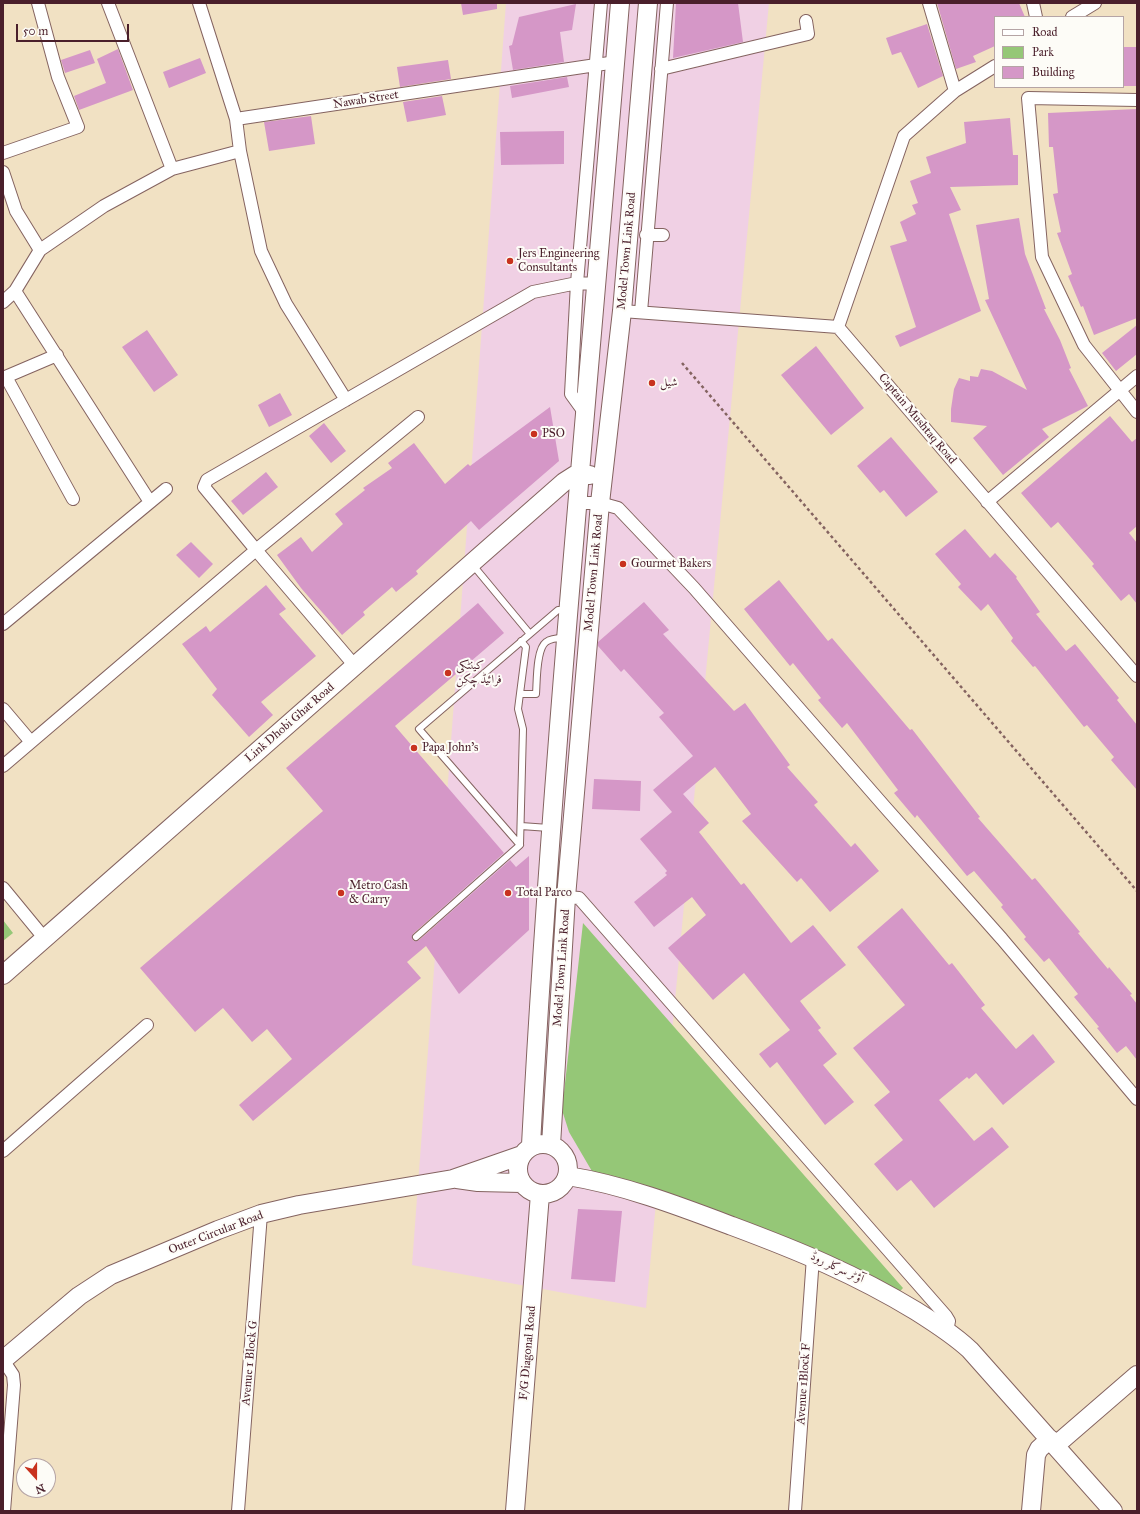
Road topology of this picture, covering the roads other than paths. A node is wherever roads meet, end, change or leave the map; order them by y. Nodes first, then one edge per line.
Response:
1 (38, 3) edge
2 (108, 3) edge
3 (199, 3) edge
4 (601, 3) edge
5 (620, 3) edge
6 (648, 3) edge
7 (667, 3) edge
8 (929, 3) edge
9 (1033, 3) edge
10 (1095, 3) edge
11 (1036, 16) edge
12 (1074, 16) edge
13 (806, 21) dead end
14 (616, 62) junction
15 (596, 65) junction
16 (994, 67) edge
17 (661, 69) junction
18 (955, 91) junction
19 (1137, 100) edge
20 (236, 119) junction
21 (240, 151) junction
22 (3, 153) edge
23 (172, 169) junction
24 (3, 172) edge
25 (646, 235) junction
26 (664, 235) dead end
27 (40, 250) junction
28 (577, 283) junction
29 (597, 284) junction
30 (15, 291) junction
31 (3, 302) edge
32 (622, 311) junction
33 (641, 312) junction
34 (838, 326) junction
35 (56, 354) junction
36 (1137, 376) edge
37 (4, 377) edge
38 (1120, 391) junction
39 (346, 400) junction
40 (584, 412) junction
41 (1137, 412) edge
42 (418, 417) dead end
43 (580, 475) junction
44 (604, 476) junction
45 (166, 490) dead end
46 (73, 499) dead end
47 (150, 502) junction
48 (987, 502) junction
49 (600, 503) junction
50 (577, 504) junction
51 (256, 550) junction
52 (471, 563) junction
53 (568, 610) junction
54 (3, 624) edge
55 (530, 634) junction
56 (566, 638) junction
57 (521, 641) junction
58 (355, 666) junction
59 (1137, 676) edge
60 (520, 694) junction
61 (3, 709) edge
62 (31, 742) junction
63 (3, 766) edge
64 (520, 826) junction
65 (551, 828) junction
66 (520, 845) junction
67 (3, 888) edge
68 (566, 897) junction
69 (416, 937) dead end
70 (45, 939) junction
71 (3, 975) edge
72 (147, 1025) dead end
73 (1137, 1099) edge
74 (551, 1145) junction
75 (527, 1150) junction
76 (3, 1151) edge
77 (568, 1176) junction
78 (453, 1179) junction
79 (522, 1183) junction
80 (540, 1194) junction
81 (262, 1214) junction
82 (813, 1257) junction
83 (947, 1331) junction
84 (4, 1357) edge
85 (1137, 1375) edge
86 (1053, 1442) junction
87 (4, 1511) edge
88 (238, 1511) edge
89 (515, 1511) edge
90 (795, 1511) edge
91 (1031, 1511) edge
92 (1113, 1511) edge

1 - 22 street
2 - 23 street
3 - 20 street
4 - 15 street
5 - 14 street, Model Town Link Road
6 - 32 street, Model Town Link Road
7 - 17 street
8 - 18 street
9 - 11 street
10 - 12 street
13 - 17 street
14 - 15 street, Nawab Street
14 - 29 street, Model Town Link Road
15 - 20 street, Nawab Street
15 - 28 street
16 - 18 street
17 - 25 street
18 - 34 street
19 - 38 street
20 - 21 street
21 - 23 street
21 - 39 street
23 - 27 street
24 - 27 street
25 - 26 street
25 - 33 street
27 - 30 street
28 - 29 street
28 - 39 street
28 - 40 street
29 - 40 street, Model Town Link Road
30 - 31 street
30 - 35 street
32 - 33 street
32 - 44 street, Model Town Link Road
33 - 34 street
34 - 48 street, Captain Mushtaq Road
35 - 37 street
35 - 47 street
36 - 38 street
37 - 46 street
38 - 41 street
38 - 48 street
39 - 51 street
40 - 43 street, Model Town Link Road
42 - 51 street
43 - 44 street
43 - 50 street, Model Town Link Road
43 - 52 street, Link Dhobi Ghat Road
44 - 49 street, Model Town Link Road
45 - 47 street
47 - 54 street
48 - 59 street, Captain Mushtaq Road
49 - 50 street
49 - 68 street, Model Town Link Road
49 - 73 street
50 - 53 street, Model Town Link Road
51 - 58 street
51 - 62 street
52 - 55 lane
52 - 58 street, Link Dhobi Ghat Road
53 - 55 lane
53 - 56 street, Model Town Link Road
55 - 57 lane
56 - 60 lane
56 - 65 street, Model Town Link Road
57 - 60 lane
57 - 66 lane
58 - 70 street, Link Dhobi Ghat Road
60 - 64 lane
61 - 62 street
62 - 63 street
64 - 65 lane
64 - 66 lane
65 - 75 street, Model Town Link Road
66 - 69 lane
67 - 70 street
68 - 74 street, Model Town Link Road
68 - 83 street
70 - 71 street, Link Dhobi Ghat Road
72 - 76 street
74 - 75 street
74 - 77 street
75 - 78 street, Outer Circular Road
75 - 79 street
77 - 80 street
77 - 82 street, آؤٹر سرکلر روڈ
78 - 79 street, Outer Circular Road
78 - 81 street, Outer Circular Road
79 - 80 street
80 - 89 street, F/G Diagonal Road
81 - 84 street, Outer Circular Road
81 - 88 street, Avenue 1 Block G
82 - 83 street, آؤٹر سرکلر روڈ
82 - 90 street, Avenue 1Block F
83 - 86 street, آؤٹر سرکلر روڈ
84 - 87 street
85 - 86 street
86 - 91 street
86 - 92 street, آؤٹر سرکلر روڈ

